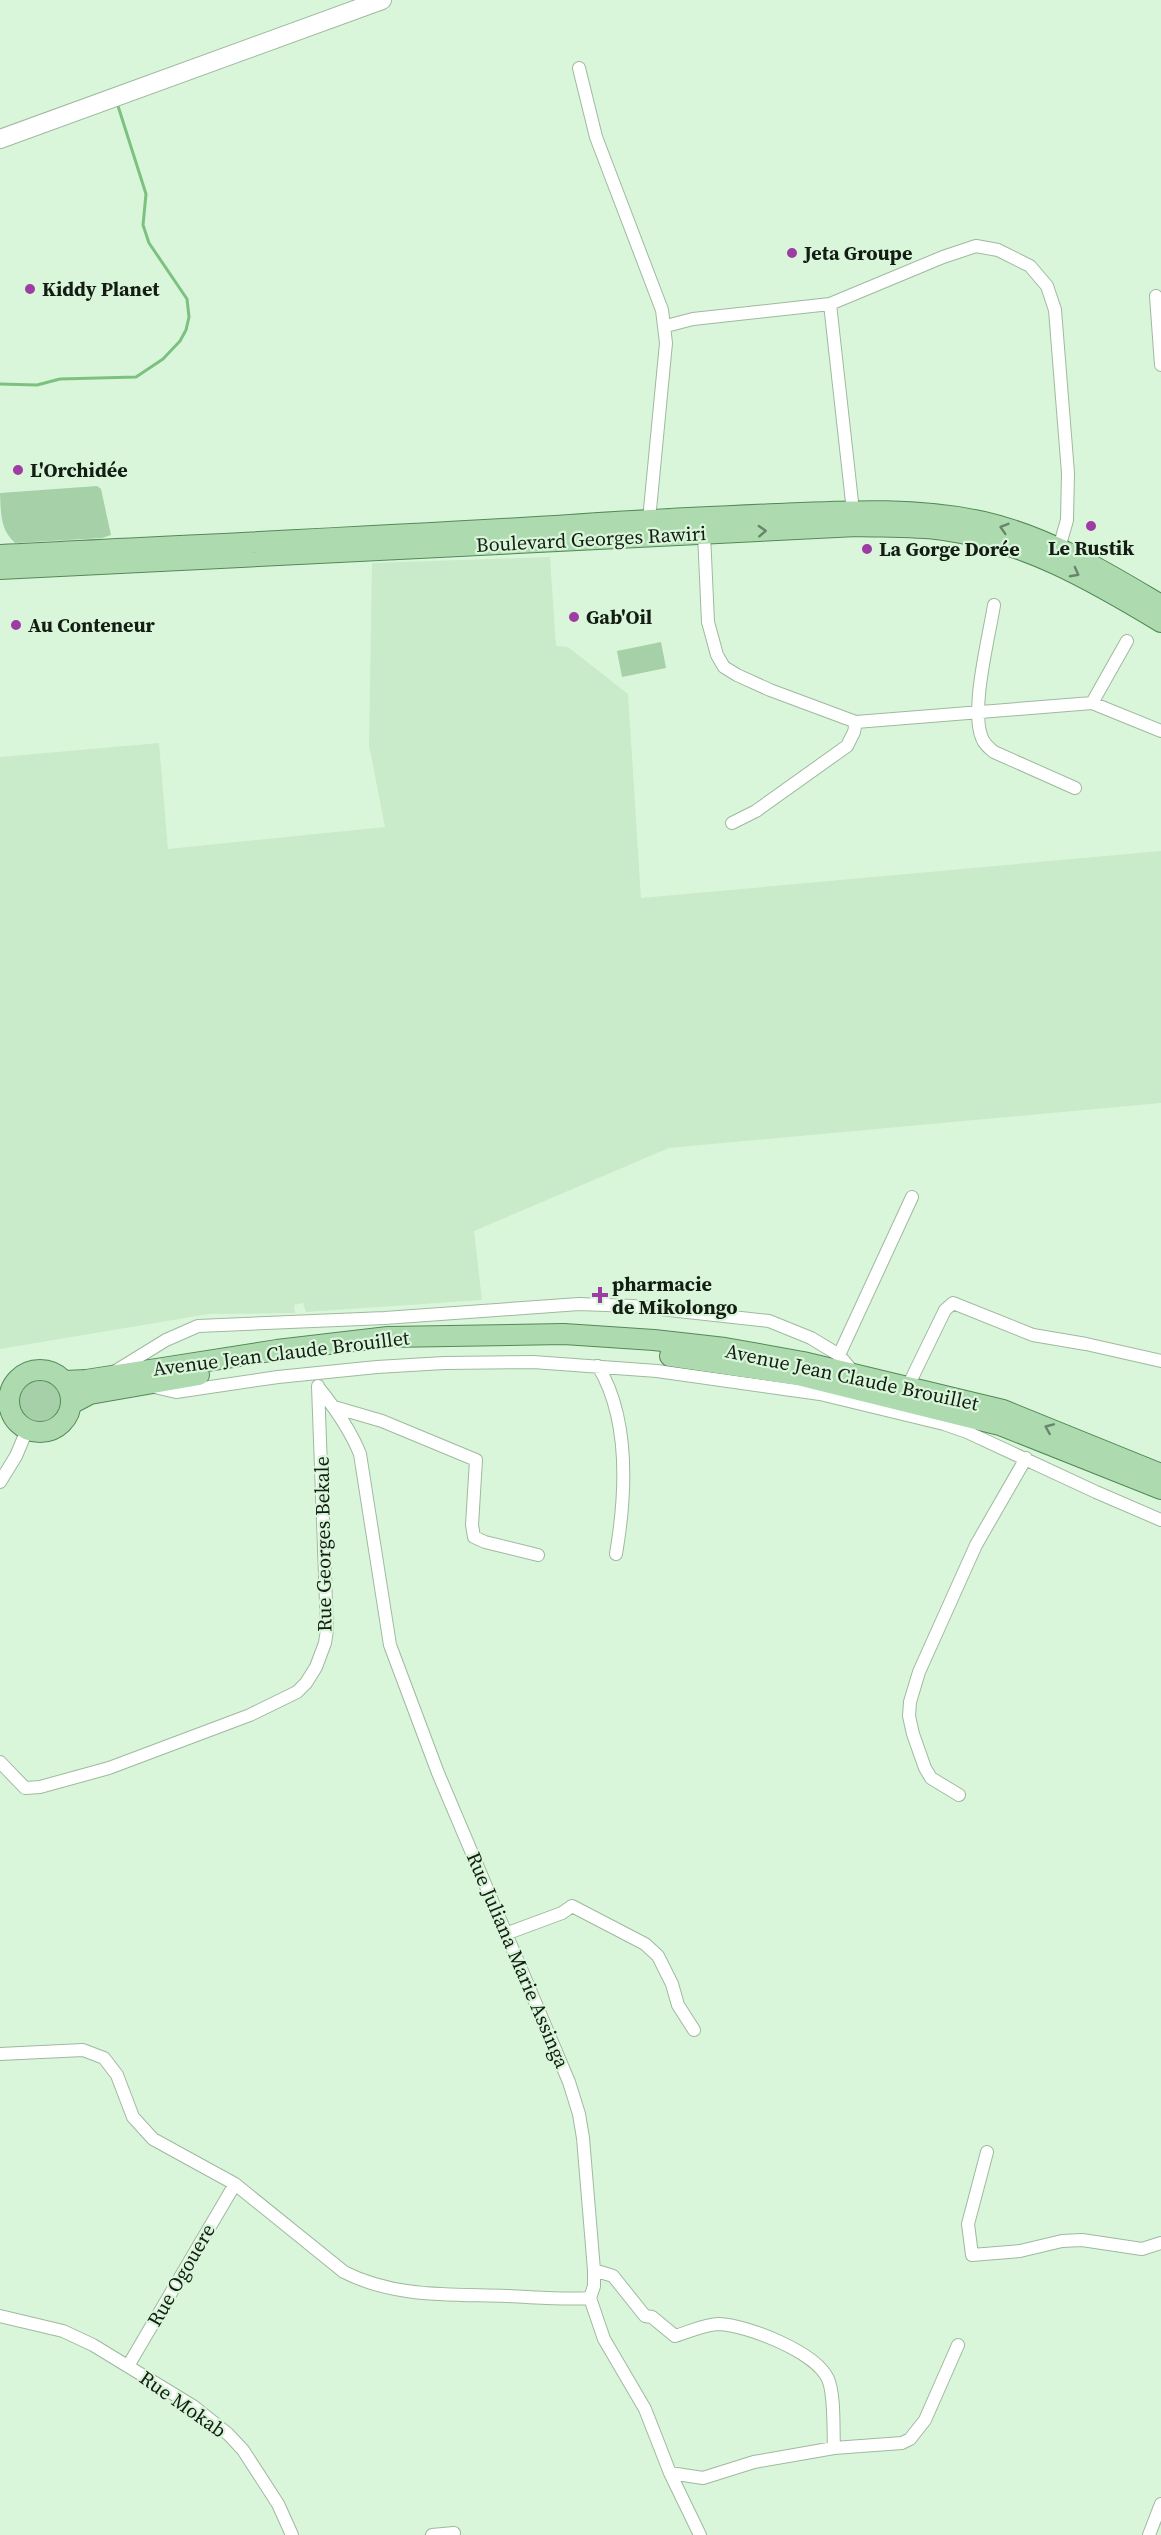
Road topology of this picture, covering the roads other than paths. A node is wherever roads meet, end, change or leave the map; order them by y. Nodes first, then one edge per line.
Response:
1 (382, 0) edge
2 (579, 68) dead end
3 (0, 139) edge
4 (1156, 296) dead end
5 (830, 304) junction
6 (666, 326) junction
7 (1161, 365) edge
8 (853, 511) junction
9 (649, 520) junction
10 (704, 534) junction
11 (1059, 548) junction
12 (0, 555) edge
13 (0, 569) edge
14 (994, 605) dead end
15 (1161, 605) edge
16 (1161, 622) edge
17 (1127, 640) dead end
18 (1092, 703) junction
19 (977, 713) junction
20 (856, 722) junction
21 (1161, 731) edge
22 (1075, 788) dead end
23 (732, 823) dead end
24 (912, 1197) dead end
25 (839, 1355) junction
26 (1161, 1361) edge
27 (598, 1366) junction
28 (317, 1372) junction
29 (854, 1373) junction
30 (109, 1376) junction
31 (65, 1381) junction
32 (144, 1385) junction
33 (908, 1386) junction
34 (318, 1387) junction
35 (71, 1404) junction
36 (5, 1405) edge
37 (334, 1407) junction
38 (27, 1430) junction
39 (1026, 1458) junction
40 (1161, 1474) edge
41 (0, 1482) edge
42 (1161, 1490) edge
43 (1161, 1520) edge
44 (616, 1554) dead end
45 (538, 1555) dead end
46 (0, 1762) edge
47 (959, 1795) dead end
48 (508, 1933) junction
49 (694, 2030) dead end
50 (0, 2054) edge
51 (987, 2152) dead end
52 (235, 2184) junction
53 (1161, 2243) edge
54 (594, 2270) junction
55 (590, 2298) junction
56 (0, 2316) edge
57 (958, 2345) dead end
58 (128, 2366) junction
59 (834, 2448) junction
60 (670, 2473) junction
61 (1161, 2504) edge
62 (454, 2533) dead end
63 (292, 2535) edge
64 (432, 2535) edge
65 (700, 2535) edge
66 (1149, 2535) edge

1 - 3 main road
2 - 6 street
4 - 7 street
5 - 6 street
5 - 8 street
5 - 11 street
6 - 9 street
8 - 9 main road, Boulevard Georges Rawiri
11 -> 8 main road, Boulevard Georges Rawiri
9 - 12 main road, Boulevard Georges Rawiri
10 - 13 main road, Boulevard Georges Rawiri
10 -> 16 main road, Boulevard Georges Rawiri
10 - 20 street
11 - 15 main road, Boulevard Georges Rawiri
14 - 19 street
17 - 18 street
18 - 19 street
18 - 21 street
19 - 20 street
19 - 22 street
20 - 23 street
24 - 25 street
25 - 29 street
25 - 30 street
26 - 33 street
27 - 28 street
27 - 39 street
27 - 44 street
28 - 32 street
28 - 34 street, Rue Georges Bekale
29 - 30 main road, Avenue Jean Claude Brouillet
29 - 33 main road, Avenue Jean Claude Brouillet
30 - 31 main road, Avenue Jean Claude Brouillet
31 - 35 main road
31 - 36 main road
32 - 35 main road, Avenue Jean Claude Brouillet
32 - 42 main road, Avenue Jean Claude Brouillet
40 -> 33 main road, Avenue Jean Claude Brouillet
34 - 37 street, Rue Juliana Marie Assinga
34 - 46 street, Rue Georges Bekale
35 - 38 main road
36 - 38 main road
37 - 45 street
37 - 48 street, Rue Juliana Marie Assinga
38 - 41 street
39 - 43 street
39 - 47 street
48 - 49 street
48 - 54 street, Rue Juliana Marie Assinga
50 - 52 street
51 - 53 street
52 - 55 street
52 - 58 street, Rue Ogouere
54 - 55 street, Rue Juliana Marie Assinga
54 - 59 street
55 - 60 street, Rue Juliana Marie Assinga
56 - 58 street, Rue Mokab
57 - 59 street
58 - 63 street, Rue Mokab
59 - 60 street
60 - 65 street, Rue Juliana Marie Assinga
61 - 66 street
62 - 64 street

